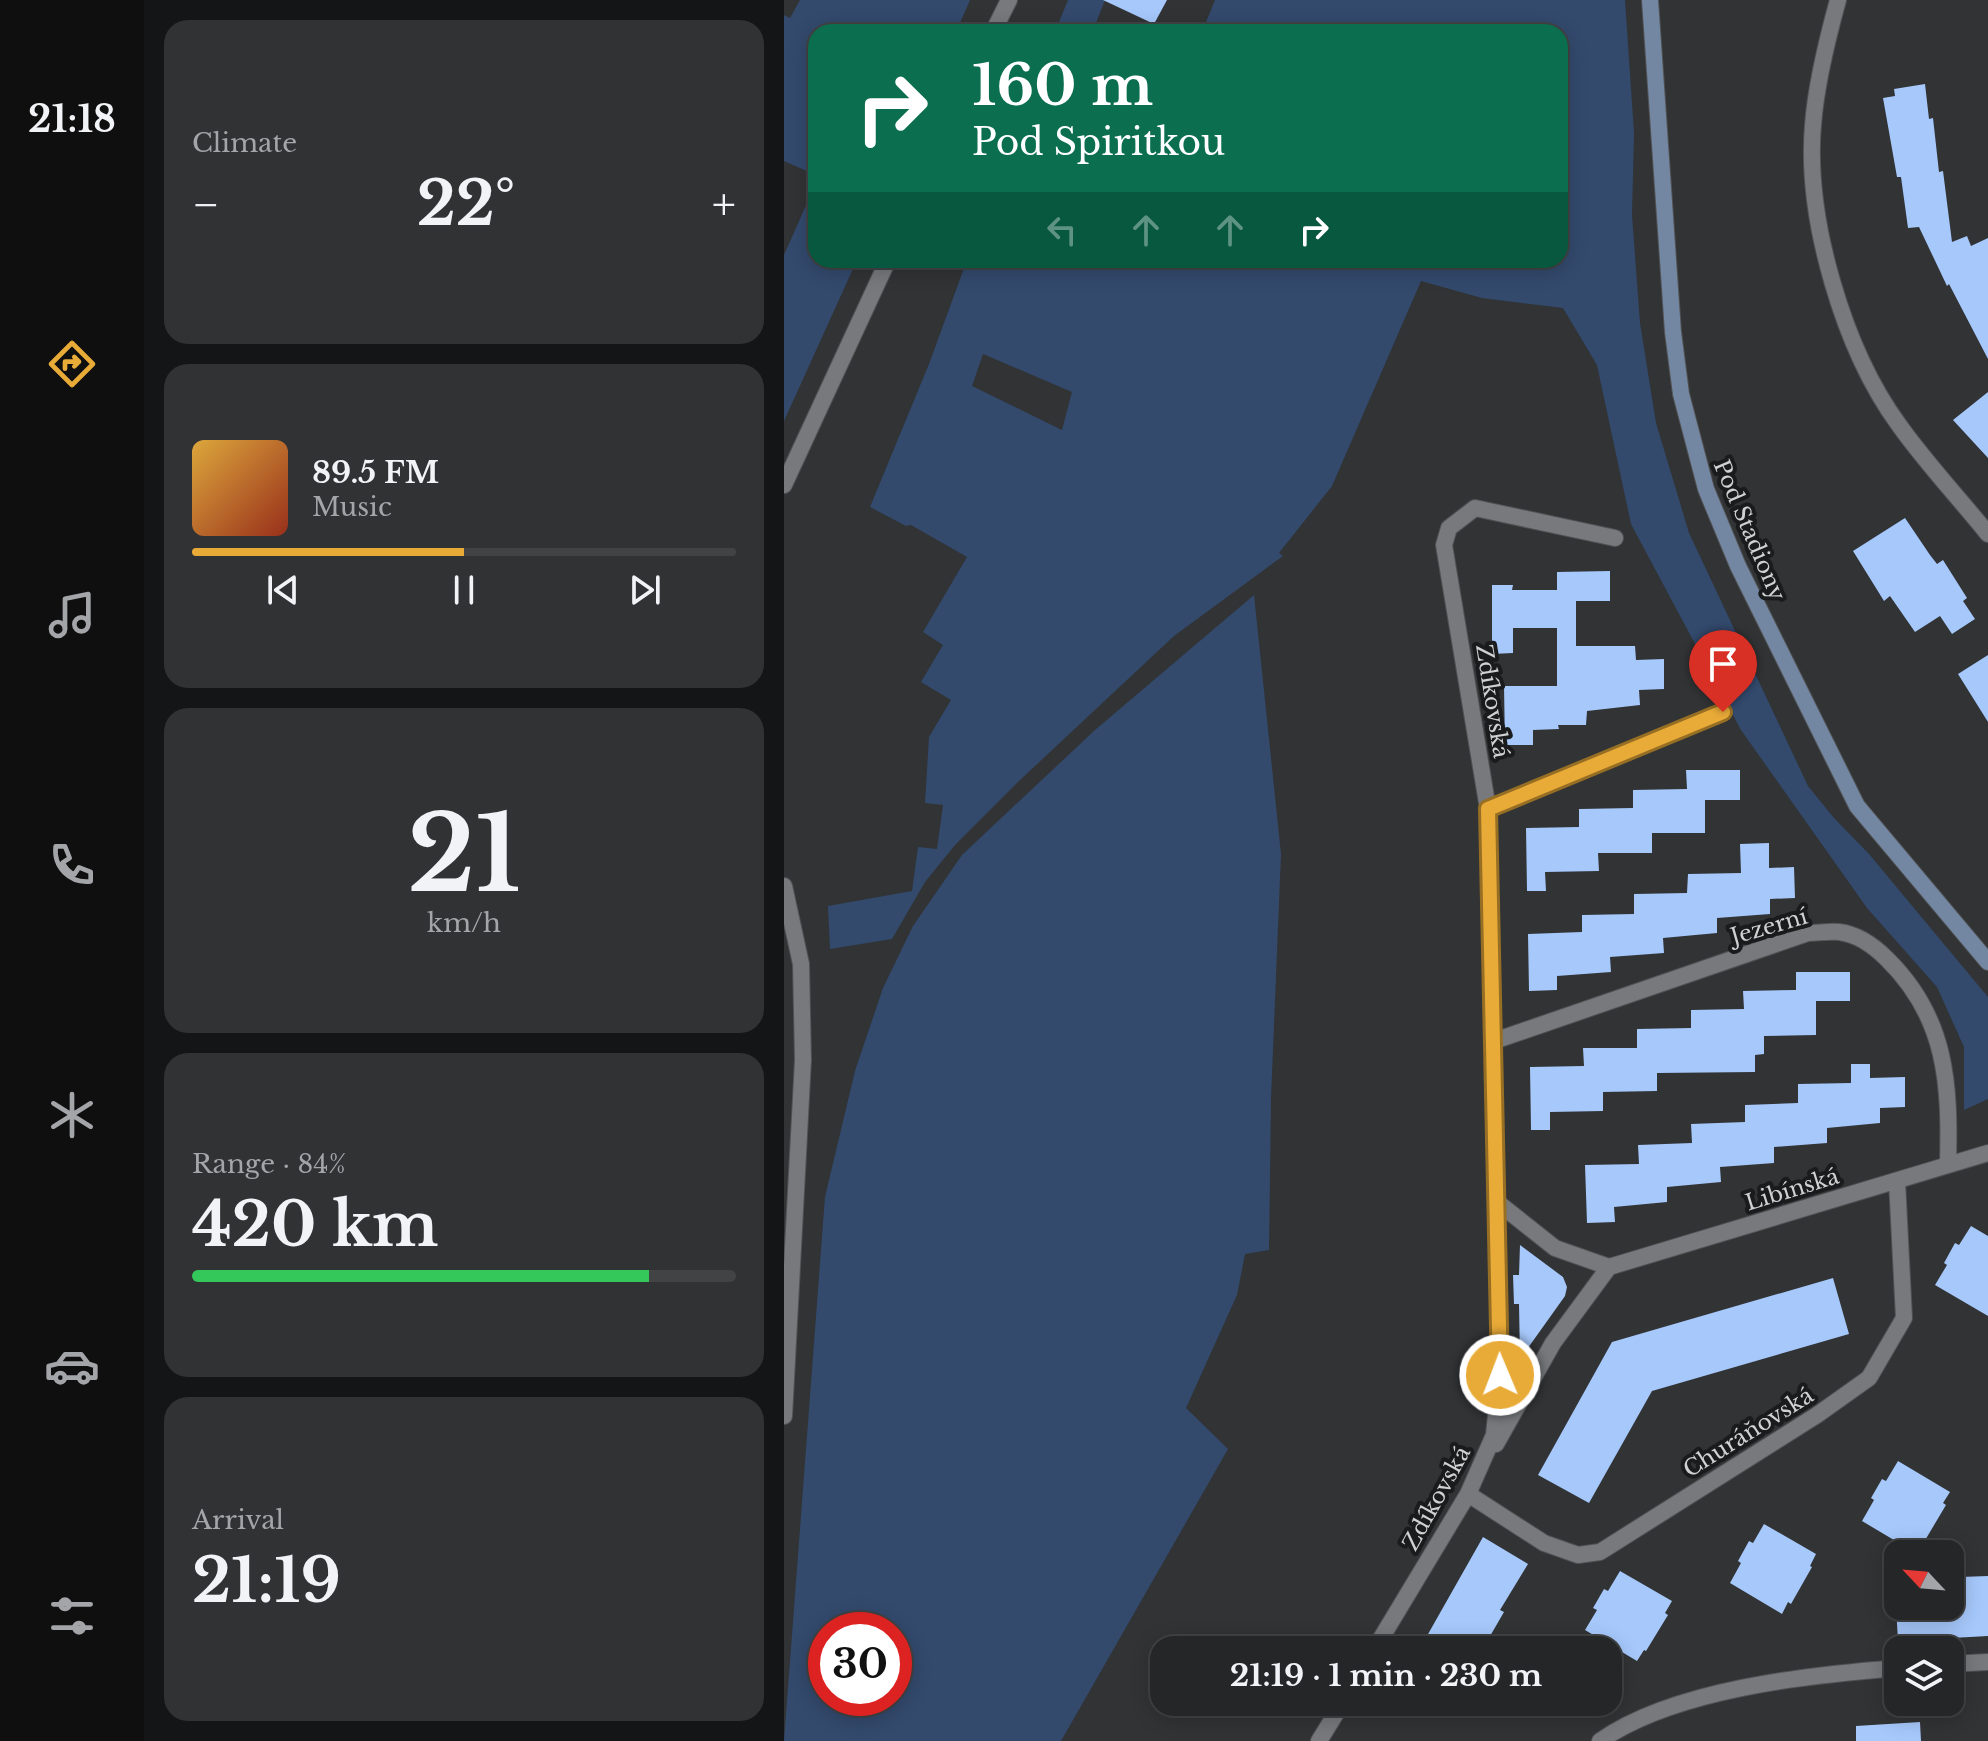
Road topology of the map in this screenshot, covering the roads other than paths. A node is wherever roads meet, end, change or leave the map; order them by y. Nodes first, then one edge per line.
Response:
1 (1009, 0) edge
2 (1650, 0) edge
3 (1838, 0) edge
4 (997, 24) edge
5 (884, 268) edge
6 (784, 485) edge
7 (1988, 534) edge
8 (1615, 538) dead end
9 (1723, 712) dead end
10 (1488, 809) junction
11 (784, 886) edge
12 (1988, 962) edge
13 (1494, 1041) junction
14 (1988, 1153) edge
15 (1948, 1164) junction
16 (1897, 1181) junction
17 (1497, 1202) junction
18 (1609, 1267) junction
19 (784, 1416) edge
20 (1468, 1494) junction
21 (1382, 1636) edge
22 (1988, 1662) edge
23 (1964, 1663) edge
24 (1884, 1670) edge
25 (1334, 1716) edge
26 (1319, 1741) edge
27 (1600, 1741) edge

1 - 4 street
2 - 12 main road, Pod Stadiony
3 - 7 street
5 - 6 street
8 - 10 street, Zdíkovská
9 - 10 street
10 - 13 street, Zdíkovská
11 - 19 street
13 - 15 street, Jezerní
13 - 17 street, Zdíkovská
14 - 15 street, Libínská
15 - 16 street, Libínská
16 - 18 street, Libínská
16 - 20 street, Churáňovská
17 - 18 street
17 - 20 street, Zdíkovská
18 - 20 street
20 - 21 street, Zdíkovská
22 - 23 street
24 - 27 street
25 - 26 street

